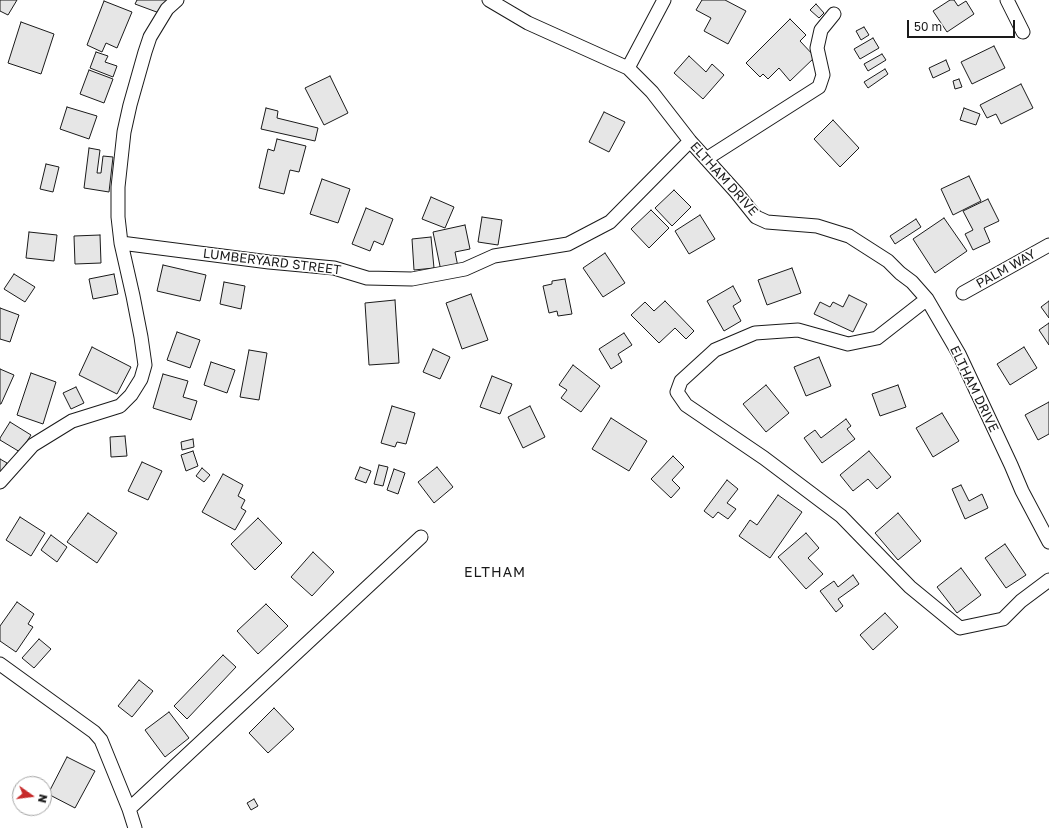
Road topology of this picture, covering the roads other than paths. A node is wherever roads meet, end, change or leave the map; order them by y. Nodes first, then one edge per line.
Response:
1 (177, 0) edge
2 (489, 0) edge
3 (664, 0) edge
4 (1007, 0) edge
5 (834, 14) dead end
6 (1023, 32) dead end
7 (628, 68) junction
8 (690, 141) junction
9 (706, 159) junction
10 (121, 243) junction
11 (1049, 245) edge
12 (963, 294) dead end
13 (926, 299) junction
14 (0, 482) edge
15 (420, 537) dead end
16 (1049, 542) edge
17 (1049, 580) edge
18 (0, 664) edge
19 (129, 809) junction
20 (135, 828) edge

1 - 10 street
2 - 7 street, ELTHAM DRIVE
3 - 7 street
4 - 6 street
5 - 9 street
7 - 8 street, ELTHAM DRIVE
8 - 9 street, ELTHAM DRIVE
8 - 10 street, LUMBERYARD STREET
9 - 13 street, ELTHAM DRIVE
10 - 14 street
11 - 12 street, PALM WAY
13 - 16 street, ELTHAM DRIVE
13 - 17 street
15 - 19 street
18 - 19 street
19 - 20 street

